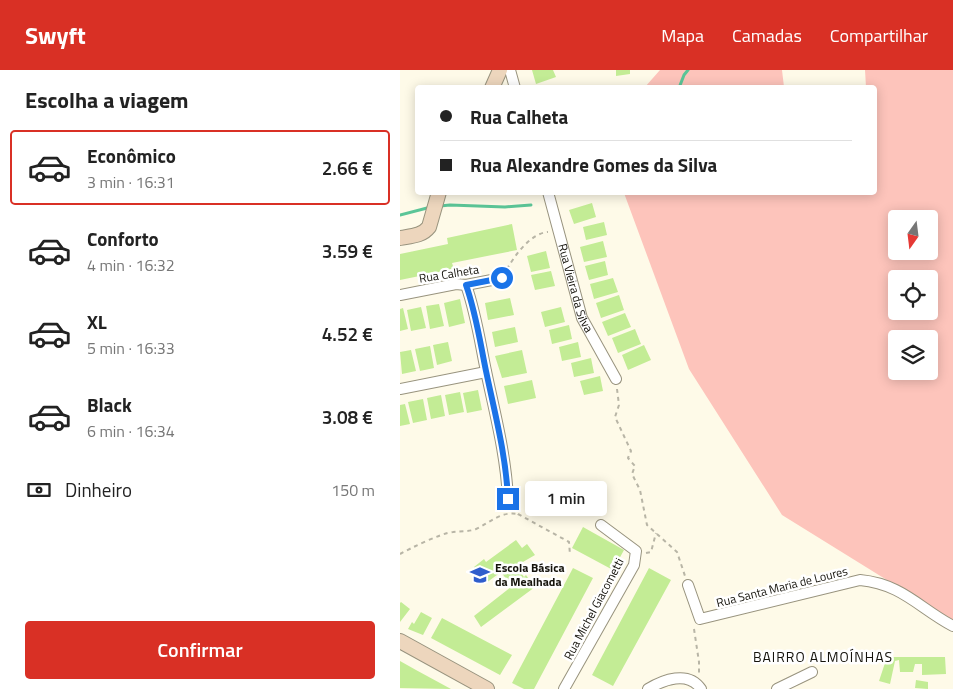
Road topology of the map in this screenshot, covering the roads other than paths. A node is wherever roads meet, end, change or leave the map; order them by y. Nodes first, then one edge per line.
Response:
1 (500, 70) edge
2 (510, 70) edge
3 (493, 85) edge
4 (515, 85) edge
5 (437, 195) edge
6 (549, 195) edge
7 (400, 238) edge
8 (502, 278) road end
9 (466, 285) junction
10 (400, 296) edge
11 (486, 372) junction
12 (616, 379) road end
13 (400, 389) edge
14 (508, 499) road end
15 (601, 525) dead end
16 (688, 585) road end
17 (953, 626) edge
18 (400, 641) edge
19 (812, 672) dead end
20 (700, 688) edge
21 (488, 689) edge
22 (564, 689) edge
23 (648, 689) edge
24 (777, 689) edge

1 - 3 street
2 - 4 street
5 - 7 street
6 - 12 street, Rua Vieira da Silva
8 - 9 street, Rua Calheta
9 - 10 street, Rua Calheta
9 - 11 street
11 - 13 street
11 - 14 street
15 - 22 street, Rua Michel Giacometti
16 - 17 street, Rua Santa Maria de Loures
18 - 21 street
19 - 24 street
20 - 23 street

